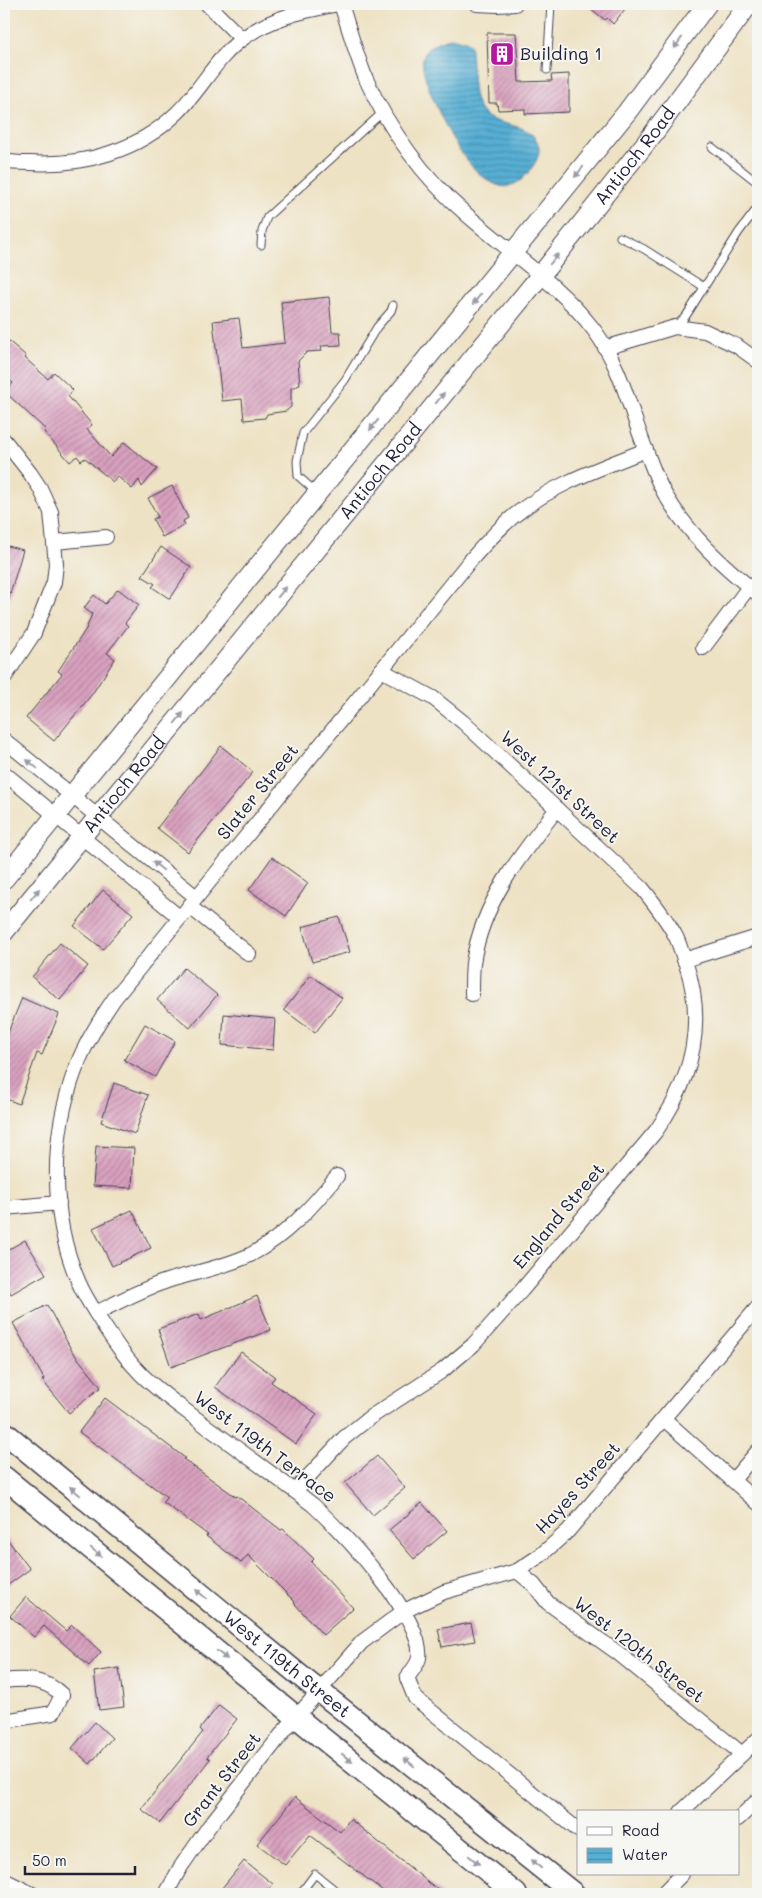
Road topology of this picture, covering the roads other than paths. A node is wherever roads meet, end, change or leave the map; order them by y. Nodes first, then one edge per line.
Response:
1 (207, 4) edge
2 (339, 4) edge
3 (477, 4) edge
4 (515, 4) edge
5 (551, 4) edge
6 (707, 4) edge
7 (749, 4) edge
8 (242, 39) junction
9 (547, 70) dead end
10 (383, 112) junction
11 (712, 147) dead end
12 (4, 160) edge
13 (758, 183) edge
14 (758, 207) edge
15 (620, 237) dead end
16 (261, 245) dead end
17 (513, 254) junction
18 (540, 276) junction
19 (704, 287) junction
20 (393, 305) dead end
21 (675, 327) junction
22 (605, 348) junction
23 (758, 361) edge
24 (4, 440) edge
25 (646, 450) junction
26 (318, 494) junction
27 (106, 537) dead end
28 (54, 542) junction
29 (754, 590) edge
30 (703, 648) dead end
31 (381, 670) junction
32 (4, 678) edge
33 (4, 740) edge
34 (4, 773) edge
35 (72, 796) junction
36 (557, 809) junction
37 (56, 816) junction
38 (98, 817) junction
39 (82, 837) junction
40 (4, 879) edge
41 (192, 901) junction
42 (179, 917) junction
43 (4, 932) edge
44 (758, 937) edge
45 (249, 954) dead end
46 (684, 960) junction
47 (472, 994) dead end
48 (337, 1176) dead end
49 (59, 1203) junction
50 (4, 1208) edge
51 (758, 1306) edge
52 (96, 1313) junction
53 (664, 1418) junction
54 (4, 1432) edge
55 (758, 1451) edge
56 (4, 1477) edge
57 (733, 1480) junction
58 (295, 1491) junction
59 (758, 1503) edge
60 (517, 1571) junction
61 (404, 1612) junction
62 (4, 1681) edge
63 (319, 1690) junction
64 (296, 1716) junction
65 (4, 1721) edge
66 (758, 1739) edge
67 (740, 1757) junction
68 (758, 1800) edge
69 (683, 1810) edge
70 (740, 1817) edge
71 (577, 1829) edge
72 (680, 1876) edge
73 (4, 1880) edge
74 (32, 1894) edge
75 (166, 1894) edge
76 (300, 1894) edge
77 (340, 1894) edge
78 (516, 1894) edge
79 (574, 1894) edge
80 (662, 1894) edge

1 - 8 street
2 - 8 street
2 - 10 street
3 - 4 street
5 - 9 lane
6 -> 17 main road, Antioch Road
18 -> 7 main road, Antioch Road
8 - 12 street
10 - 16 lane
10 - 17 street
11 - 13 lane
14 - 19 lane
15 - 19 lane
17 - 18 street
17 -> 26 main road, Antioch Road
18 - 22 street
38 -> 18 main road, Antioch Road
19 - 21 lane
20 - 26 lane
21 - 22 street
21 - 23 street
22 - 25 street
24 - 28 street
25 - 29 street
25 - 31 street, Slater Street
26 - 35 main road, Antioch Road
27 - 28 street
28 - 32 street
29 - 30 street
31 - 36 street, West 121st Street
31 - 41 street, Slater Street
35 -> 33 street
34 - 37 street
35 - 37 main road, Antioch Road
35 - 38 street
36 - 46 street, West 121st Street
36 - 47 street
37 - 39 street
37 - 40 main road, Antioch Road
38 - 39 main road, Antioch Road
41 -> 38 street
39 - 42 street
43 -> 39 main road, Antioch Road
41 - 42 street, Slater Street
41 - 45 street
42 - 49 street, Slater Street
44 - 46 street
46 - 58 street, England Street
48 - 52 street
49 - 50 street
49 - 52 street, West 119th Terrace
51 - 53 street, Hayes Street
52 - 58 street, West 119th Terrace
53 - 57 street
53 - 60 street, Hayes Street
63 -> 54 main road, West 119th Street
55 - 57 street
56 -> 64 main road, West 119th Street
57 - 59 street
58 - 61 street, West 119th Terrace
60 - 61 street, Hayes Street
60 - 67 street, West 120th Street
61 - 63 street, Hayes Street
61 - 71 street, West 119th Terrace
62 - 65 street
63 - 64 street, Hayes Street
79 -> 63 main road, West 119th Street
64 - 75 street, Grant Street
64 -> 78 main road, West 119th Street
66 - 67 street
67 - 69 street
68 - 70 street
72 - 80 street
73 - 74 street
76 - 77 lane

